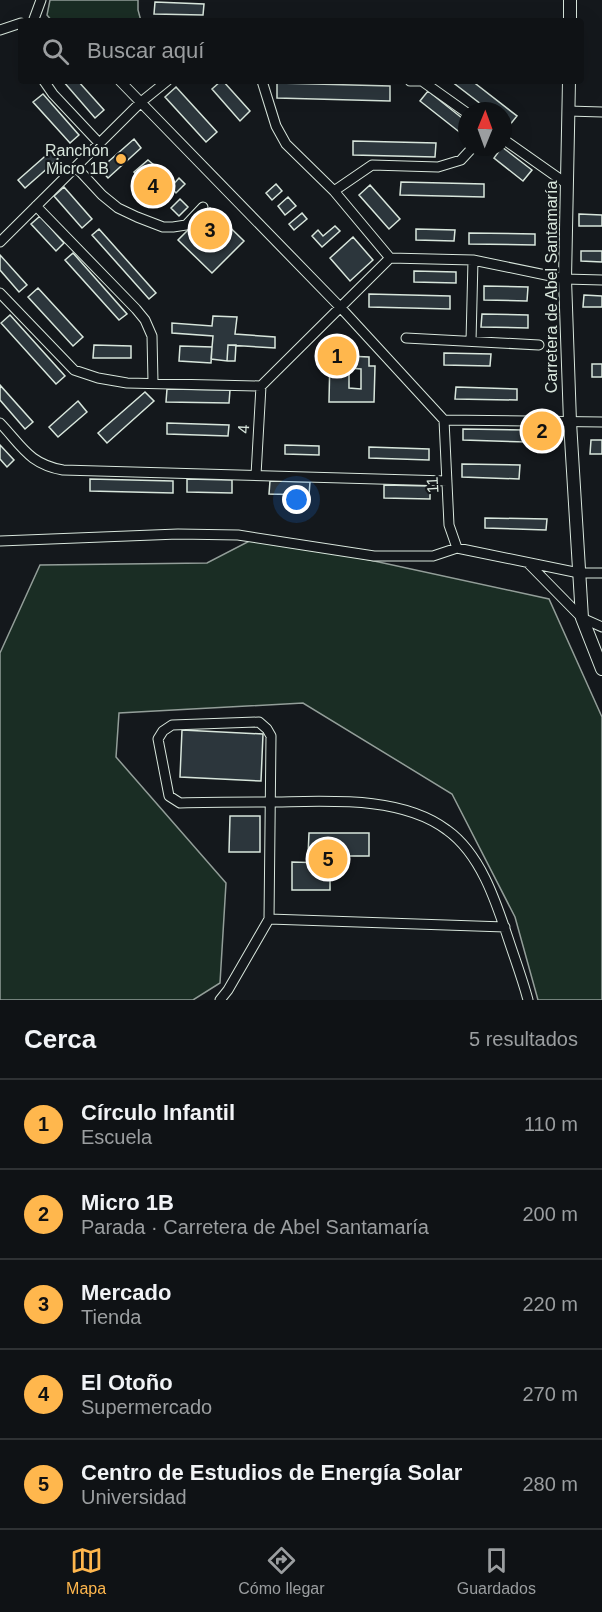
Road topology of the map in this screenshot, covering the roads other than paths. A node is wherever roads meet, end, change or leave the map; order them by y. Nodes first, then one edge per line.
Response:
1 (41, 0) edge
2 (570, 0) edge
3 (34, 18) edge
4 (570, 18) edge
5 (18, 24) edge
6 (0, 30) edge
7 (46, 84) edge
8 (123, 84) edge
9 (163, 84) edge
10 (263, 84) edge
11 (426, 84) edge
12 (569, 84) edge
13 (141, 102) junction
14 (458, 107) edge
15 (568, 111) junction
16 (602, 112) edge
17 (100, 144) junction
18 (512, 145) edge
19 (464, 156) edge
20 (76, 168) junction
21 (567, 184) junction
22 (334, 191) junction
23 (36, 206) junction
24 (203, 207) dead end
25 (0, 242) edge
26 (390, 258) junction
27 (473, 260) junction
28 (565, 279) junction
29 (602, 280) edge
30 (0, 293) edge
31 (341, 308) junction
32 (406, 338) dead end
33 (471, 341) junction
34 (539, 345) dead end
35 (153, 382) junction
36 (261, 386) junction
37 (444, 420) junction
38 (570, 422) junction
39 (602, 422) edge
40 (0, 423) edge
41 (256, 475) junction
42 (447, 481) junction
43 (0, 541) edge
44 (457, 548) junction
45 (528, 563) junction
46 (579, 573) junction
47 (602, 573) edge
48 (582, 618) junction
49 (602, 627) edge
50 (602, 669) edge
51 (270, 802) junction
52 (269, 919) junction
53 (505, 927) junction
54 (220, 1000) edge
55 (528, 1000) edge

1 - 3 street
2 - 4 main road
5 - 6 street
7 - 17 street
8 - 13 street
9 - 13 street
10 - 22 street
11 - 14 street
12 - 15 main road, Carretera de Abel Santamaría
13 - 17 street
13 - 31 street
15 - 16 street
15 - 21 main road, Carretera de Abel Santamaría
17 - 20 street
18 - 21 street
19 - 22 street
20 - 23 street
20 - 24 street
21 - 28 main road, Carretera de Abel Santamaría
22 - 26 street
23 - 25 street
23 - 35 street
26 - 27 street
26 - 31 street
27 - 28 street
27 - 33 street
28 - 29 street
28 - 38 main road, Carretera de Abel Santamaría
30 - 35 street
31 - 36 street
31 - 37 street
32 - 33 street
33 - 34 street
35 - 36 street
36 - 41 street, 4
37 - 38 street
37 - 42 street, 11
38 - 39 street
38 - 46 main road, Carretera de Abel Santamaría
40 - 41 street
41 - 42 street
42 - 44 street, 11
43 - 44 street
44 - 45 street
45 - 46 street
45 - 48 street
46 - 47 street
46 - 48 main road, Carretera de Abel Santamaría
48 - 49 street
48 - 50 main road, Carretera de Abel Santamaría
51 - 51 street
51 - 52 street
51 - 53 street
52 - 53 street
52 - 54 street
53 - 55 street

